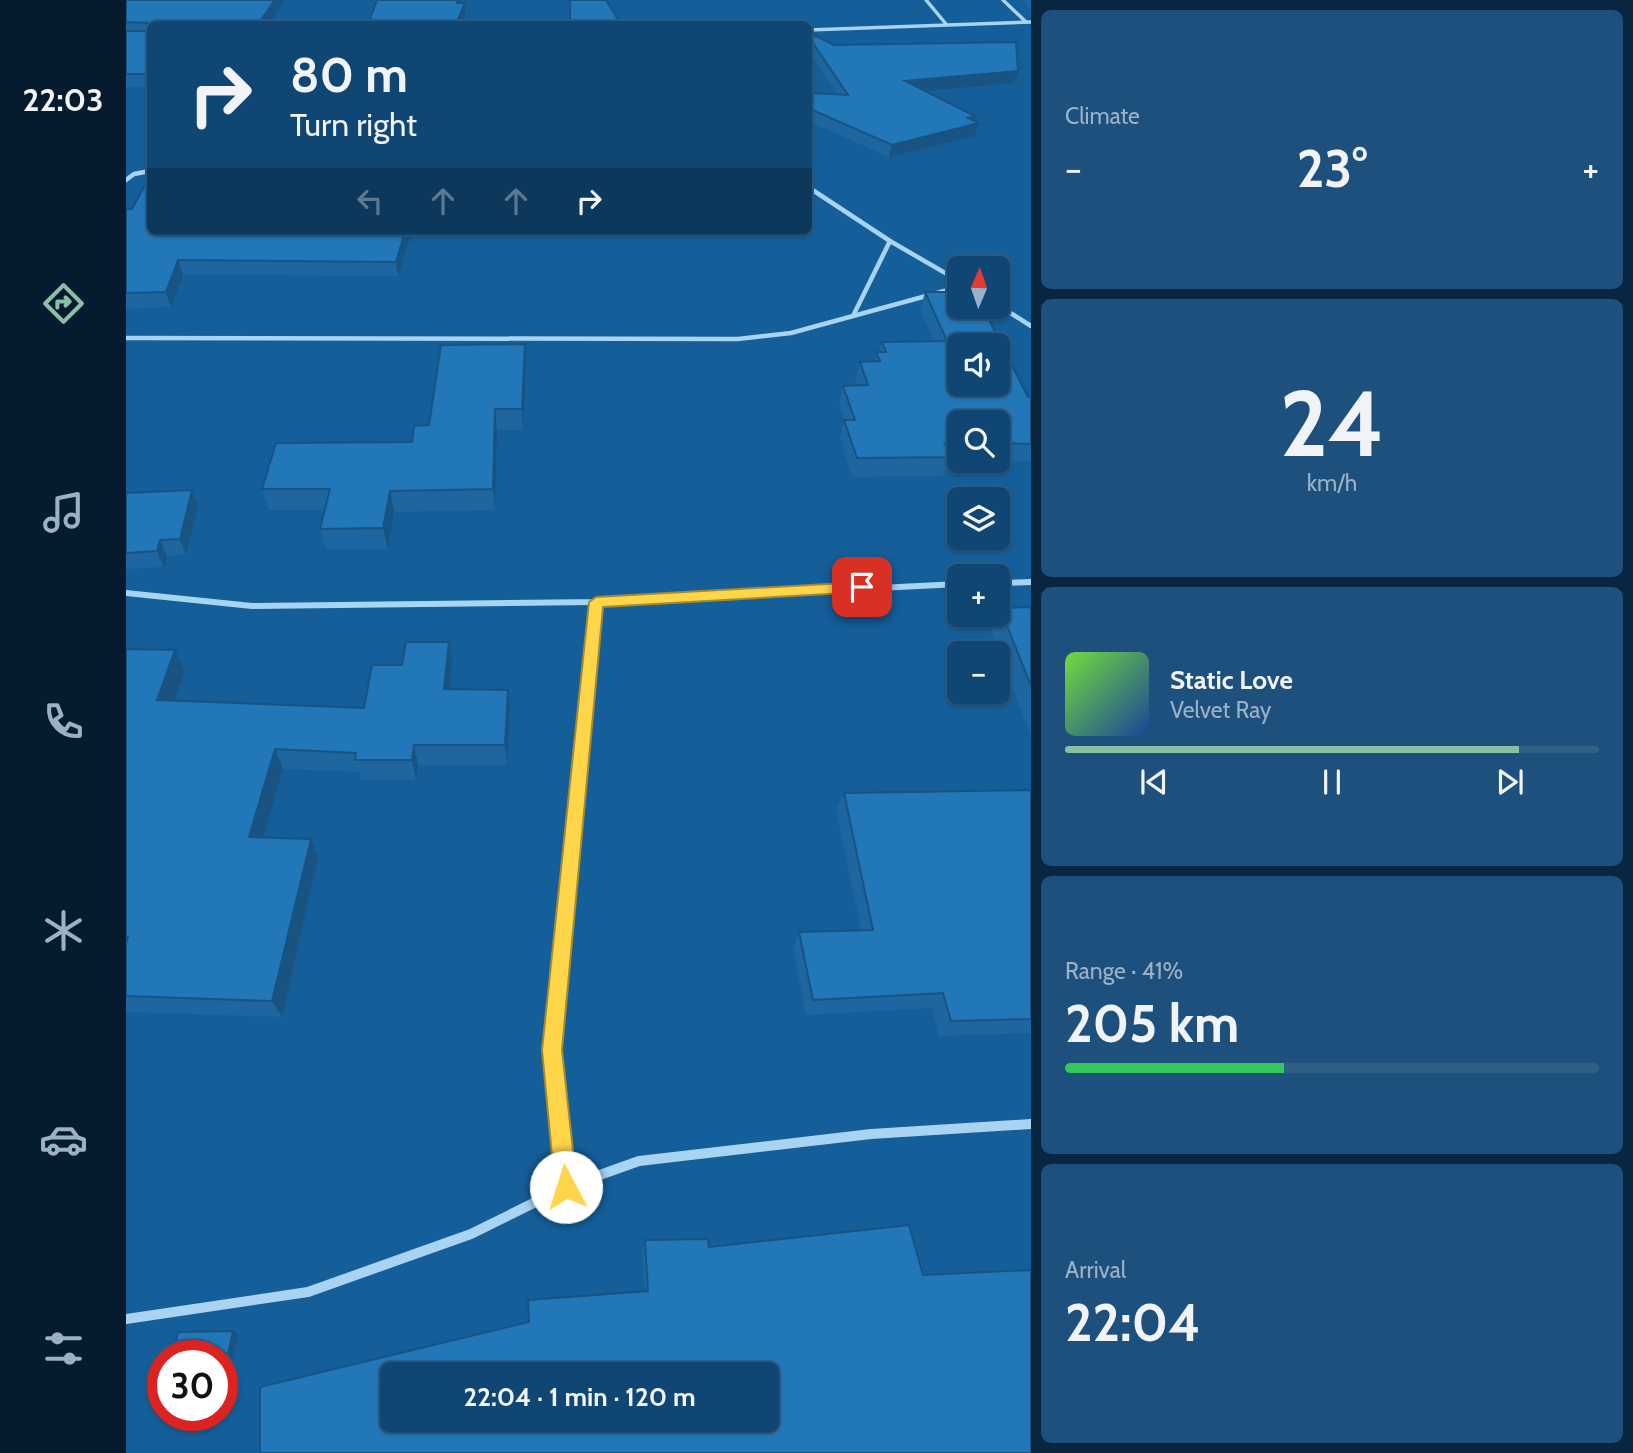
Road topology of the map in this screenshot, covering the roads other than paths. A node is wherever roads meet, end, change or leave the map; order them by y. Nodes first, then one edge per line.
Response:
1 (926, 0) edge
2 (1003, 0) edge
3 (1028, 22) edge
4 (946, 24) junction
5 (812, 30) edge
6 (147, 172) edge
7 (126, 180) edge
8 (812, 190) edge
9 (890, 242) junction
10 (947, 274) edge
11 (947, 291) edge
12 (1010, 313) edge
13 (854, 314) junction
14 (1031, 326) edge
15 (126, 338) edge
16 (1031, 582) edge
17 (1010, 583) edge
18 (947, 585) edge
19 (126, 593) edge
20 (596, 602) junction
21 (1031, 1124) edge
22 (566, 1187) junction
23 (126, 1319) edge

1 - 4 street
2 - 3 street
3 - 4 street
4 - 5 street
6 - 7 street
8 - 9 street
9 - 10 street
9 - 13 street
11 - 13 street
12 - 14 street
13 - 15 street
16 - 17 street
18 - 20 street
19 - 20 street
20 - 22 street
21 - 22 street
22 - 23 street

